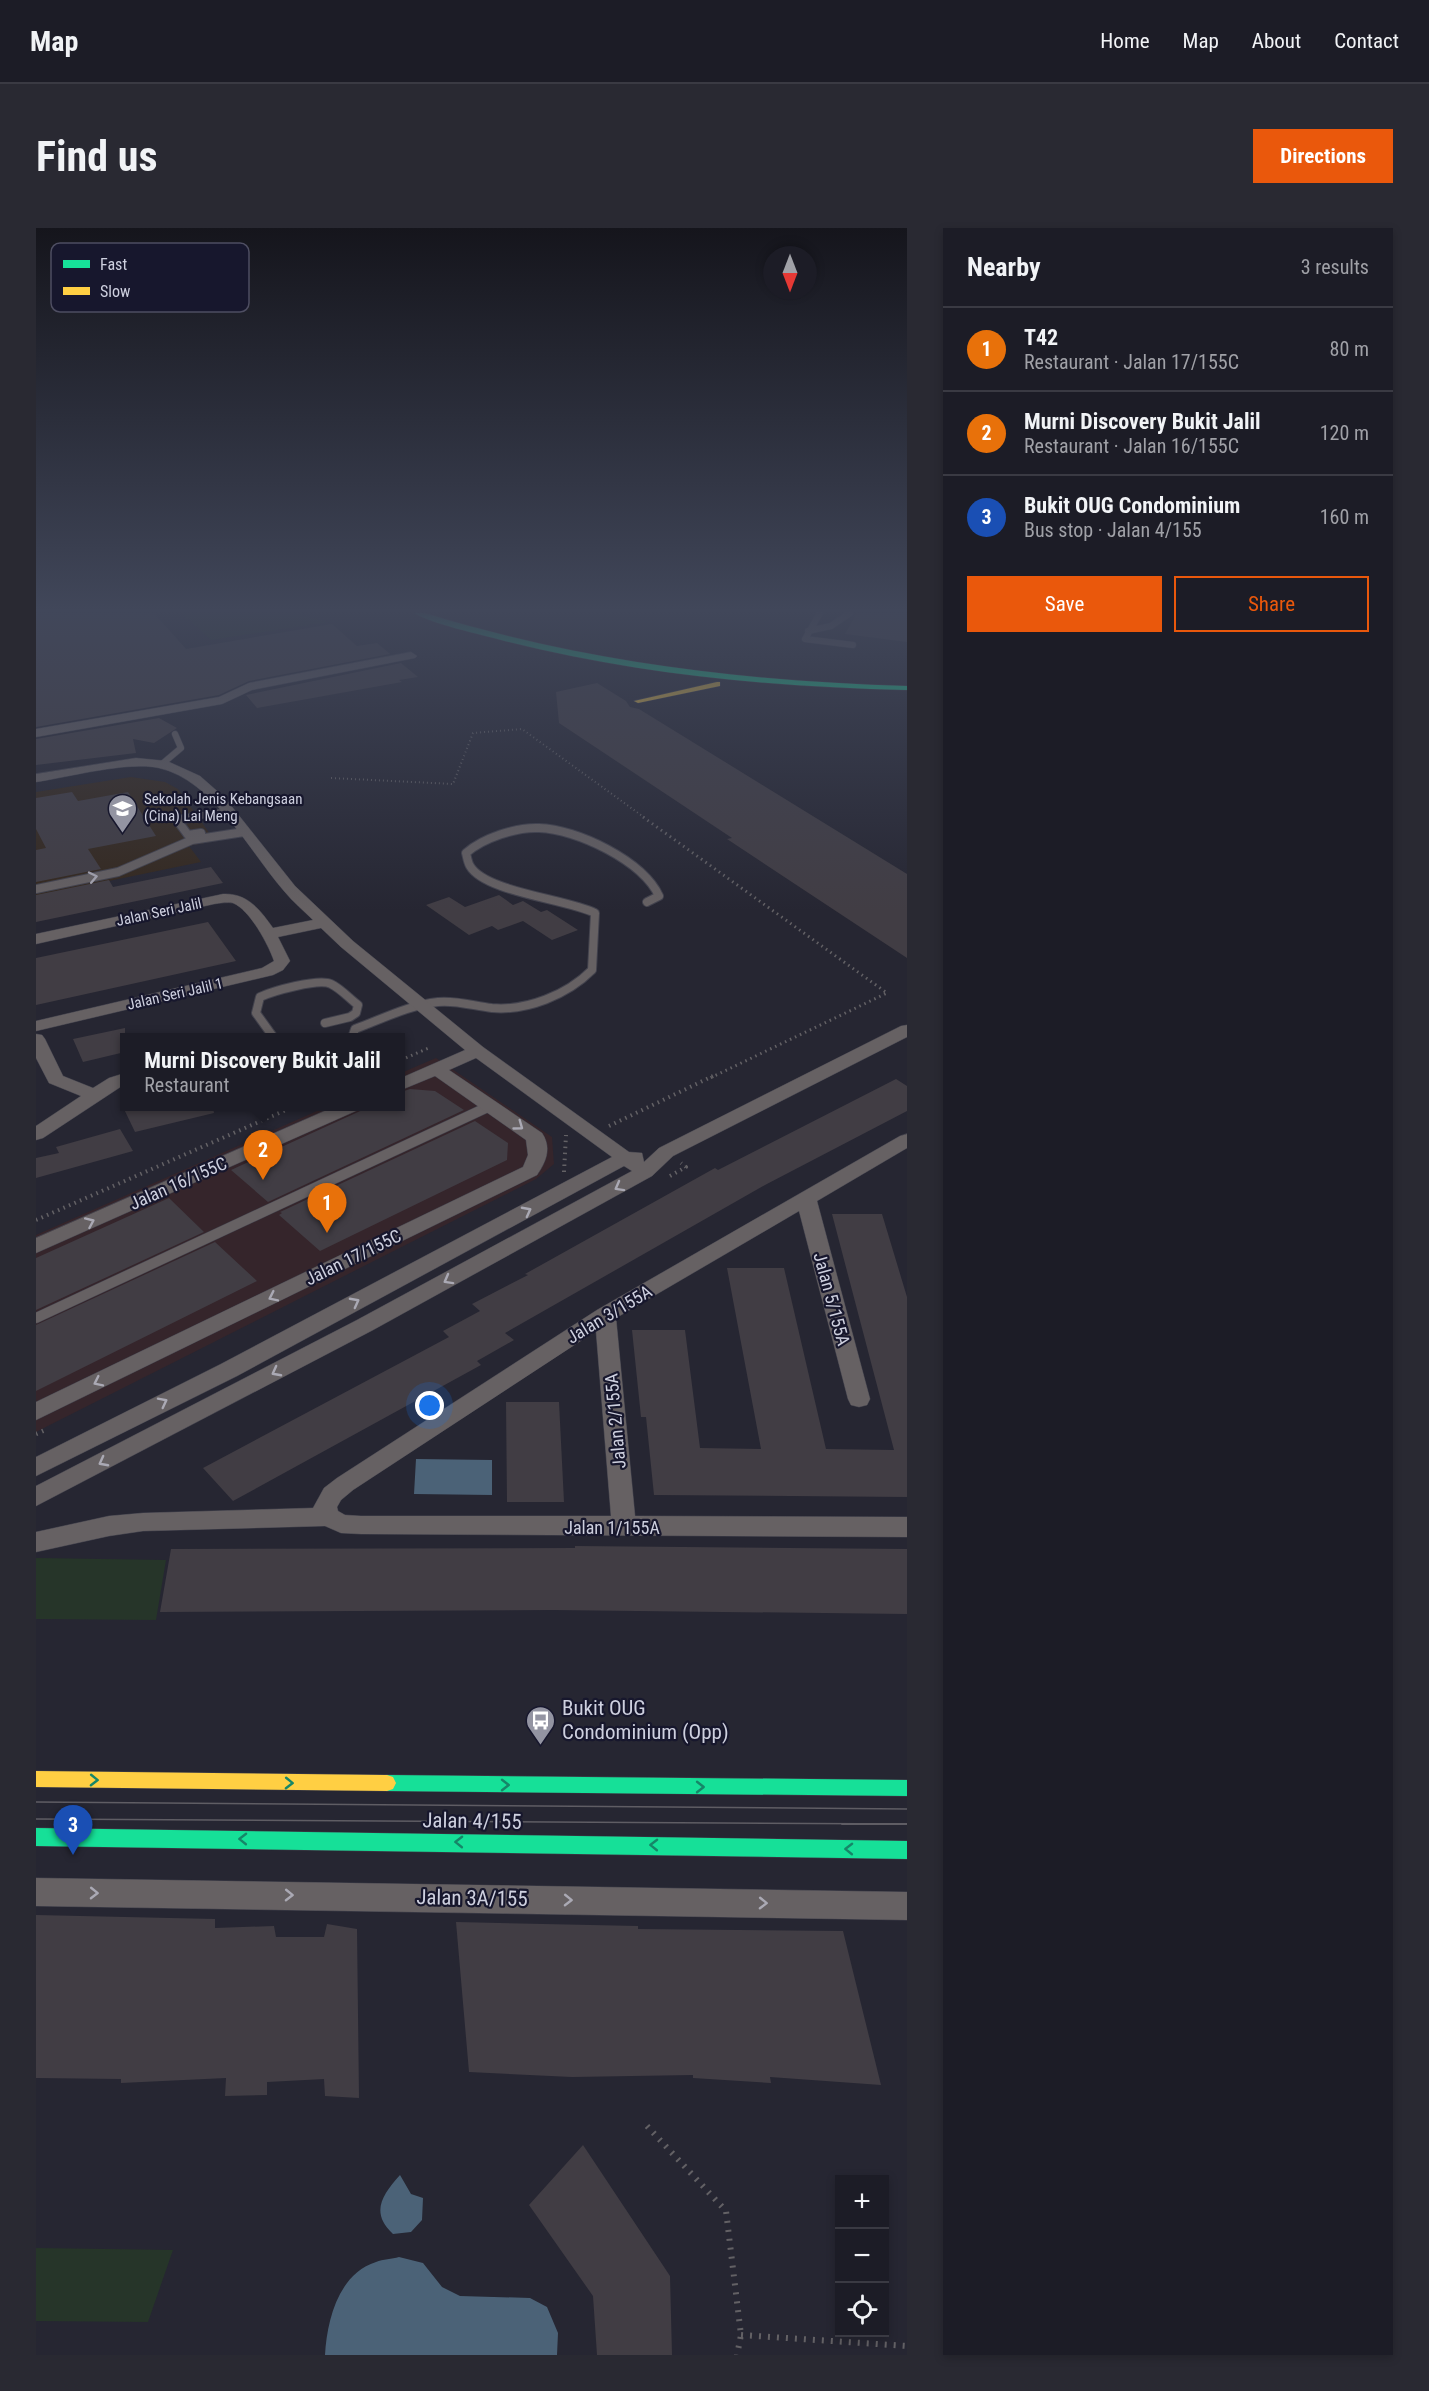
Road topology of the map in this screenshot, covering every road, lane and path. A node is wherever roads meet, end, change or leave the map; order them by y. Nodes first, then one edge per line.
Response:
1 (153, 712) edge
2 (36, 733) edge
3 (175, 734) dead end
4 (162, 764) junction
5 (36, 778) edge
6 (229, 811) junction
7 (242, 829) junction
8 (36, 889) edge
9 (647, 902) dead end
10 (318, 918) junction
11 (265, 929) junction
12 (36, 939) edge
13 (420, 1005) junction
14 (325, 1023) dead end
15 (36, 1026) edge
16 (907, 1030) edge
17 (270, 1033) edge
18 (354, 1033) edge
19 (36, 1039) edge
20 (431, 1047) dead end
21 (477, 1051) junction
22 (405, 1058) edge
23 (436, 1069) junction
24 (120, 1080) edge
25 (405, 1083) edge
26 (95, 1095) junction
27 (490, 1107) junction
28 (286, 1111) edge
29 (343, 1111) edge
30 (36, 1134) edge
31 (907, 1140) edge
32 (666, 1152) junction
33 (625, 1158) junction
34 (645, 1172) junction
35 (806, 1198) junction
36 (36, 1220) edge
37 (36, 1246) edge
38 (605, 1314) junction
39 (36, 1318) edge
40 (859, 1399) dead end
41 (36, 1412) edge
42 (36, 1467) edge
43 (36, 1497) edge
44 (327, 1512) junction
45 (624, 1527) junction
46 (907, 1527) edge
47 (36, 1542) edge
48 (36, 1779) edge
49 (907, 1788) edge
50 (36, 1837) edge
51 (907, 1850) edge
52 (36, 1892) edge
53 (907, 1906) edge
54 (647, 2126) dead end
55 (741, 2335) junction
56 (907, 2346) edge
57 (737, 2355) edge

1 - 2 street
3 - 4 lane
4 - 5 street
4 - 6 street
6 - 7 street
6 - 7 lane
8 -> 7 lane
7 - 10 street
9 - 13 lane
10 - 11 street
10 - 13 street
11 - 12 street, Jalan Seri Jalil
11 - 15 street, Jalan Seri Jalil 1
13 - 18 lane
13 - 21 street
14 - 17 lane
16 - 32 street
19 - 26 street
20 - 22 path
21 - 23 street
21 - 33 street
23 - 25 street
23 - 27 street, Jalan 17/155C
24 - 26 street
26 - 30 street
27 - 39 lane
27 -> 41 street, Jalan 17/155C
28 - 36 path
37 -> 29 street, Jalan 16/155C
31 - 35 street, Jalan 3/155A
32 - 33 street
32 - 34 street
33 - 34 street
42 -> 33 street
34 -> 43 street
35 - 38 street, Jalan 3/155A
35 - 40 street, Jalan 5/155A
38 - 44 street, Jalan 3/155A
38 - 45 street, Jalan 2/155A
44 - 45 street, Jalan 1/155A
44 - 47 street, Jalan 1/155A
45 - 46 street, Jalan 1/155A
48 -> 49 main road, Jalan 4/155
51 -> 50 main road, Jalan 4/155
52 -> 53 street, Jalan 3A/155
54 - 55 path
55 - 56 path
55 - 57 path

